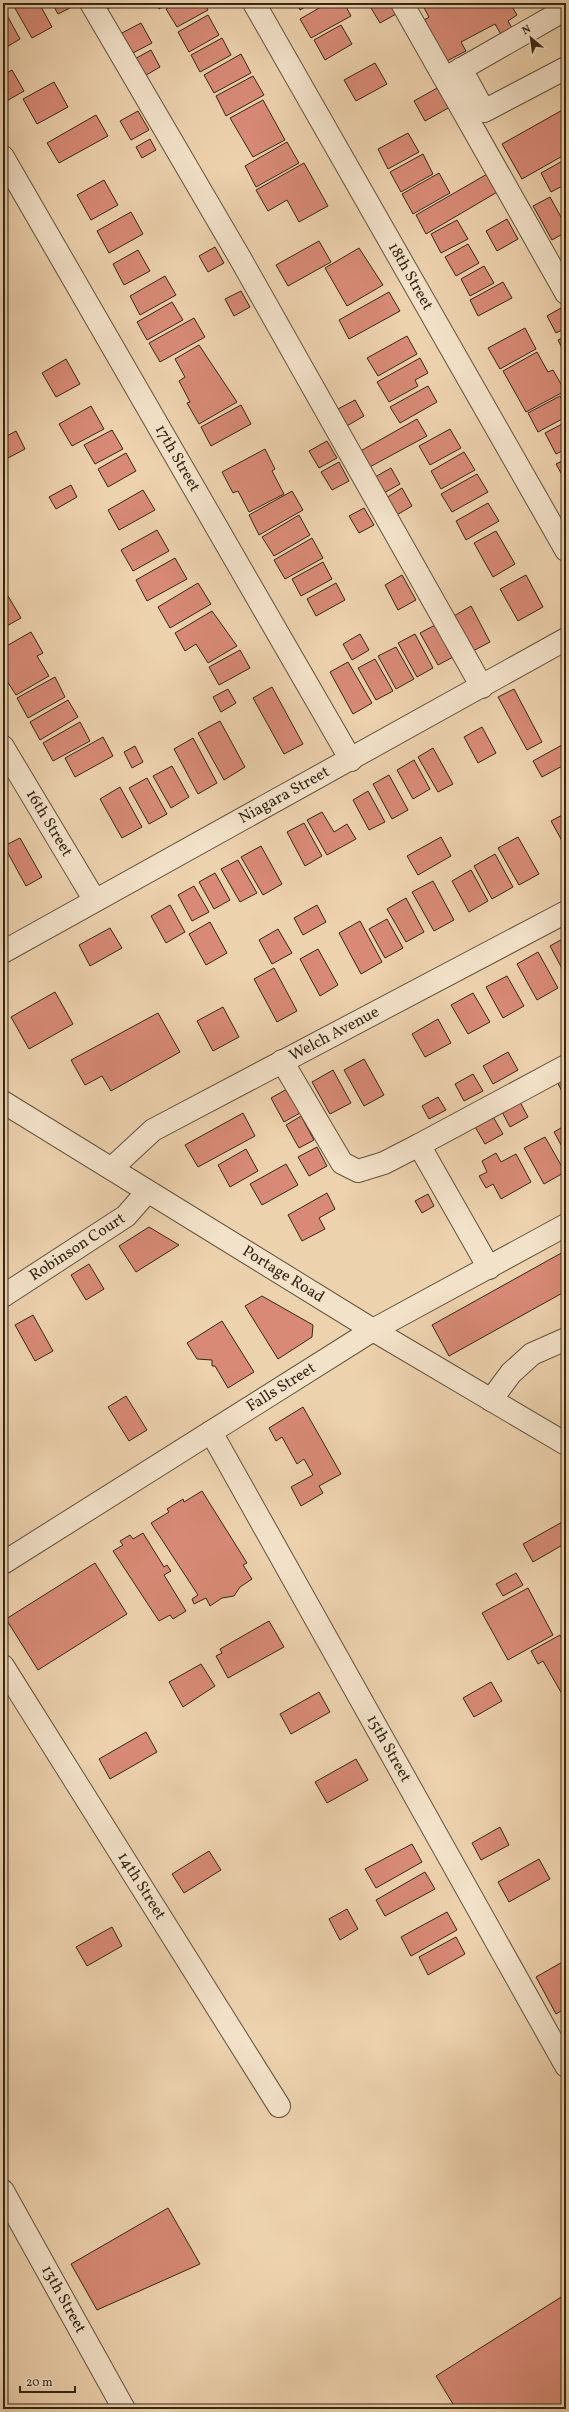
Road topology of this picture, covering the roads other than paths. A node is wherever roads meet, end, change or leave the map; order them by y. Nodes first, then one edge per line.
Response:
1 (91, 3) edge
2 (254, 3) edge
3 (402, 3) edge
4 (561, 12) edge
5 (566, 68) edge
6 (453, 73) junction
7 (3, 157) edge
8 (566, 293) edge
9 (566, 550) edge
10 (566, 639) edge
11 (482, 688) junction
12 (3, 747) edge
13 (350, 760) junction
14 (94, 900) junction
15 (566, 912) edge
16 (3, 952) edge
17 (282, 1061) junction
18 (566, 1066) edge
19 (3, 1102) edge
20 (419, 1145) junction
21 (112, 1168) junction
22 (147, 1192) junction
23 (565, 1228) edge
24 (489, 1268) junction
25 (3, 1296) edge
26 (373, 1330) junction
27 (566, 1339) edge
28 (491, 1400) junction
29 (210, 1432) junction
30 (566, 1444) edge
31 (3, 1563) edge
32 (3, 1666) edge
33 (566, 2066) edge
34 (279, 2106) dead end
35 (3, 2191) edge
36 (124, 2409) edge

1 - 11 street
2 - 9 street, 18th Street
3 - 6 street
4 - 6 street
5 - 6 street
6 - 8 street
7 - 13 street, 17th Street
10 - 11 street, Niagara Street
11 - 13 street, Niagara Street
12 - 14 street, 16th Street
13 - 14 street, Niagara Street
14 - 16 street, Niagara Street
15 - 17 street, Welch Avenue
17 - 20 street
17 - 21 street, Welch Avenue
18 - 20 street
19 - 21 street, Portage Road
20 - 24 street
21 - 22 street, Portage Road
22 - 25 street, Robinson Court
22 - 26 street, Portage Road
23 - 24 street, Falls Street
24 - 26 street, Falls Street
26 - 28 street, Portage Road
26 - 29 street, Falls Street
27 - 28 street
28 - 30 street, Portage Road
29 - 31 street, Falls Street
29 - 33 street, 15th Street
32 - 34 street, 14th Street
35 - 36 street, 13th Street

